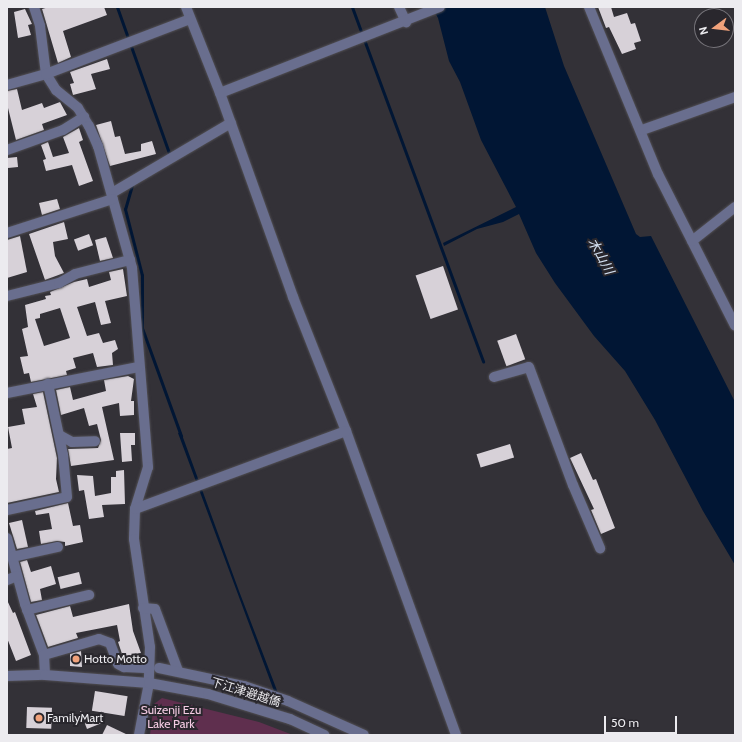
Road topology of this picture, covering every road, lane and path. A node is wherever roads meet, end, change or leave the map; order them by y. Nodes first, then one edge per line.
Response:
1 (34, 7) edge
2 (186, 7) edge
3 (399, 7) edge
4 (440, 7) edge
5 (589, 7) edge
6 (190, 19) junction
7 (406, 22) junction
8 (46, 74) junction
9 (7, 85) edge
10 (220, 93) junction
11 (735, 97) edge
12 (84, 117) junction
13 (231, 123) junction
14 (642, 130) junction
15 (7, 150) edge
16 (113, 196) junction
17 (735, 207) edge
18 (7, 233) edge
19 (692, 241) junction
20 (130, 260) junction
21 (7, 296) edge
22 (735, 326) edge
23 (138, 367) junction
24 (494, 377) dead end
25 (48, 384) junction
26 (7, 393) edge
27 (346, 432) junction
28 (59, 435) junction
29 (94, 441) dead end
30 (135, 509) junction
31 (7, 510) edge
32 (7, 538) edge
33 (58, 548) dead end
34 (600, 548) dead end
35 (12, 557) junction
36 (17, 576) junction
37 (7, 580) edge
38 (90, 595) dead end
39 (143, 608) junction
40 (27, 610) junction
41 (44, 655) junction
42 (145, 668) dead end
43 (159, 668) dead end
44 (178, 671) junction
45 (45, 675) junction
46 (7, 676) edge
47 (152, 683) junction
48 (139, 735) edge
49 (325, 735) edge
50 (364, 735) edge
51 (456, 735) edge

1 - 8 street
2 - 6 street
3 - 7 street
4 - 7 street
5 - 14 street
6 - 8 street
6 - 10 street
7 - 10 street
8 - 9 street
8 - 12 street
10 - 13 street
11 - 14 street
12 - 15 street
12 - 16 street
13 - 16 street
13 - 27 street
14 - 19 street
16 - 18 street
16 - 20 street
17 - 19 street
19 - 22 street
20 - 21 street
20 - 23 street
23 - 25 street
23 - 30 street
24 - 34 street
25 - 26 street
25 - 28 street
27 - 30 street
27 - 51 street
28 - 29 street
28 - 31 street
30 - 39 street
32 - 35 street
33 - 35 street
35 - 36 street
36 - 37 street
36 - 40 street
38 - 40 street
39 - 44 street
39 - 47 street
40 - 41 street
41 - 42 street
41 - 45 street
43 - 44 street
44 - 50 street
45 - 46 street, 下江津避越僑
45 - 47 street, 下江津避越僑
47 - 48 street
47 - 49 street, 下江津避越僑

